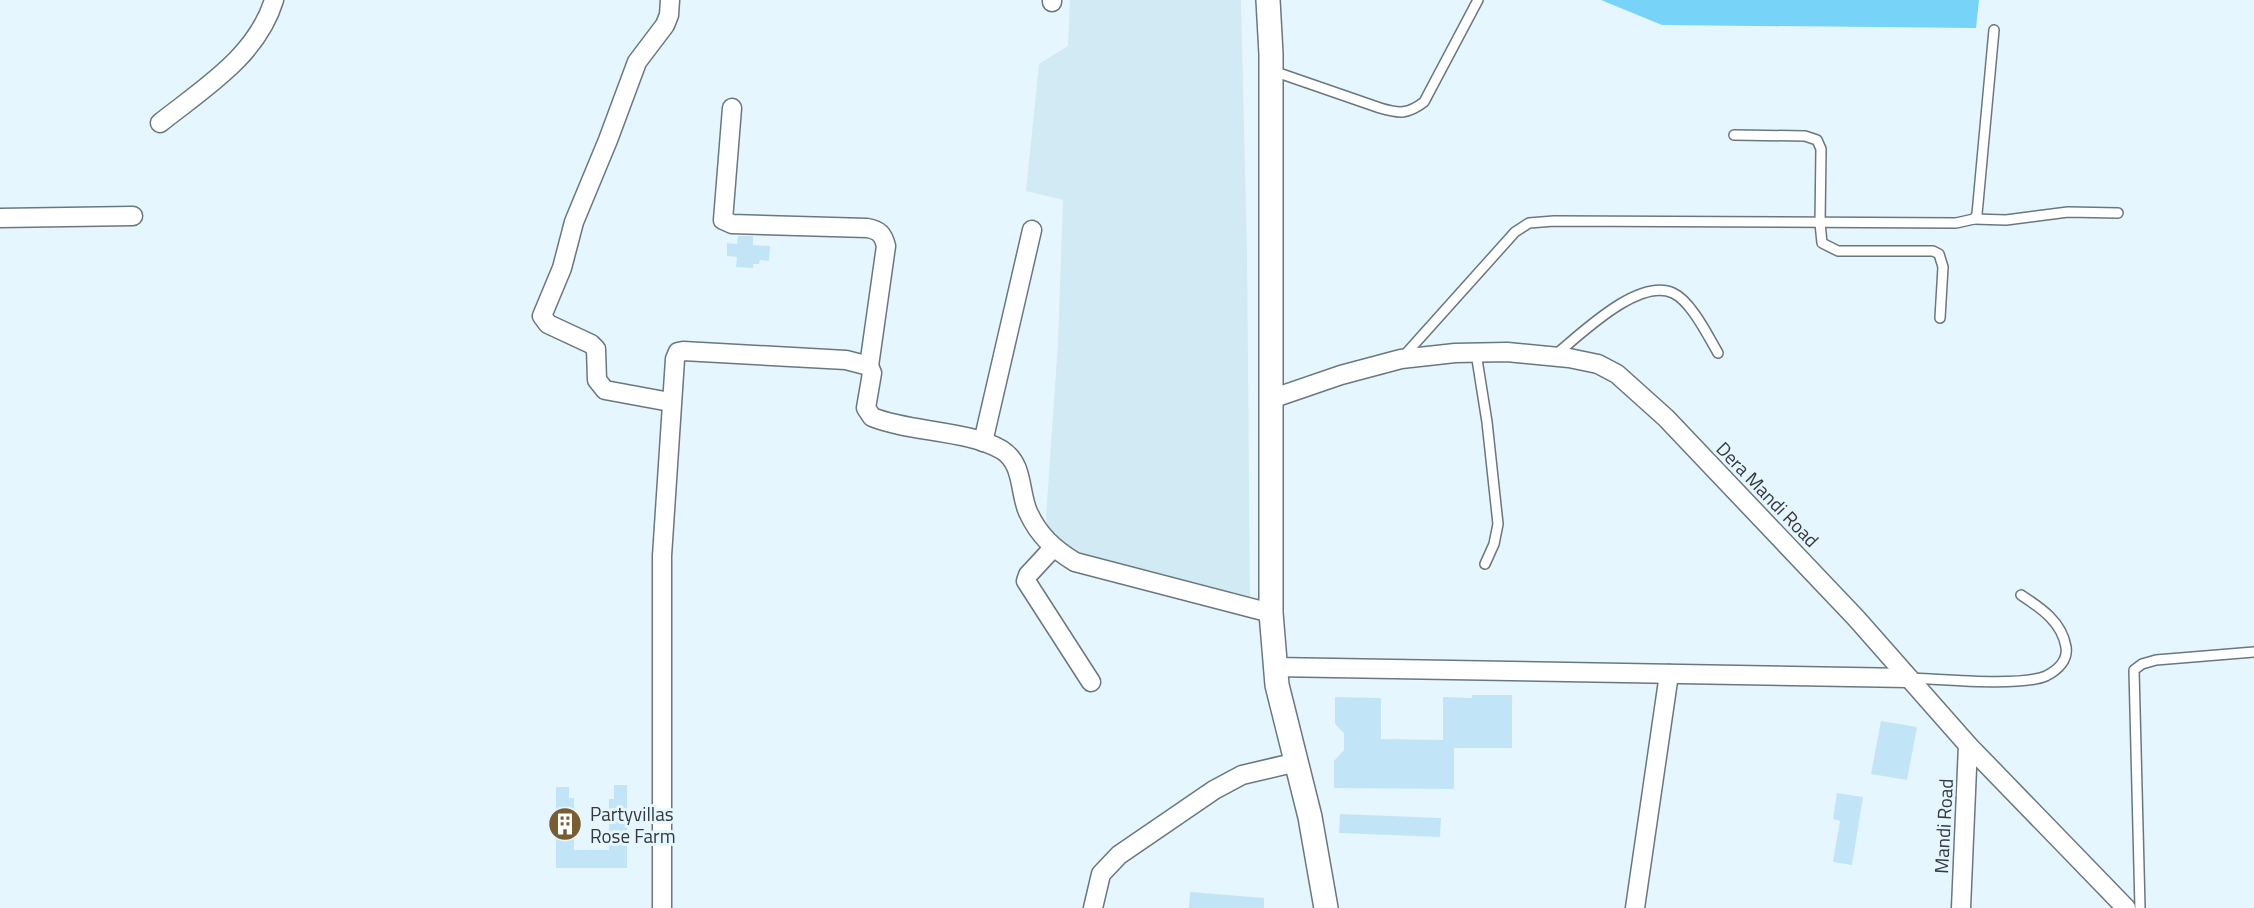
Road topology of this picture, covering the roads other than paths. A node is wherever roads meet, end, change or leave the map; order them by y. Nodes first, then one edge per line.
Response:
1 (274, 0) edge
2 (670, 0) edge
3 (1268, 0) edge
4 (1478, 0) edge
5 (1994, 30) dead end
6 (1271, 70) junction
7 (732, 108) dead end
8 (160, 123) dead end
9 (1734, 135) dead end
10 (2118, 213) dead end
11 (133, 216) dead end
12 (0, 218) edge
13 (1974, 219) junction
14 (1819, 223) junction
15 (1032, 230) dead end
16 (1940, 318) dead end
17 (1476, 353) junction
18 (1718, 353) dead end
19 (1552, 357) junction
20 (1401, 359) junction
21 (869, 366) junction
22 (1271, 399) junction
23 (670, 402) junction
24 (983, 442) junction
25 (1053, 548) junction
26 (1485, 564) dead end
27 (2021, 595) dead end
28 (1270, 613) junction
29 (2254, 652) edge
30 (1274, 667) junction
31 (1669, 674) junction
32 (1908, 678) junction
33 (1091, 682) dead end
34 (1968, 745) junction
35 (1297, 762) junction
36 (662, 908) edge
37 (1093, 908) edge
38 (1326, 908) edge
39 (1635, 908) edge
40 (1961, 908) edge
41 (2126, 908) edge
42 (2140, 908) edge

1 - 8 street
2 - 23 street
3 - 6 street
4 - 6 lane
5 - 13 lane
6 - 22 street
7 - 21 street
9 - 14 lane
10 - 13 lane
11 - 12 street
13 - 14 lane
14 - 16 lane
14 - 20 lane
15 - 24 street
17 - 19 street, Dera Mandi Road
17 - 20 street, Dera Mandi Road
17 - 26 lane
18 - 19 lane
19 - 32 street, Dera Mandi Road
20 - 22 street, Dera Mandi Road
21 - 23 street
21 - 24 street
22 - 28 street
23 - 36 street
24 - 25 street
25 - 28 street
25 - 33 street
27 - 32 lane
28 - 30 street
29 - 42 lane
30 - 31 street
30 - 35 street
31 - 32 street
31 - 39 street
32 - 34 street, Dera Mandi Road
34 - 40 street, Mandi Road
34 - 41 street, Dera Mandi Road
35 - 37 street
35 - 38 street

